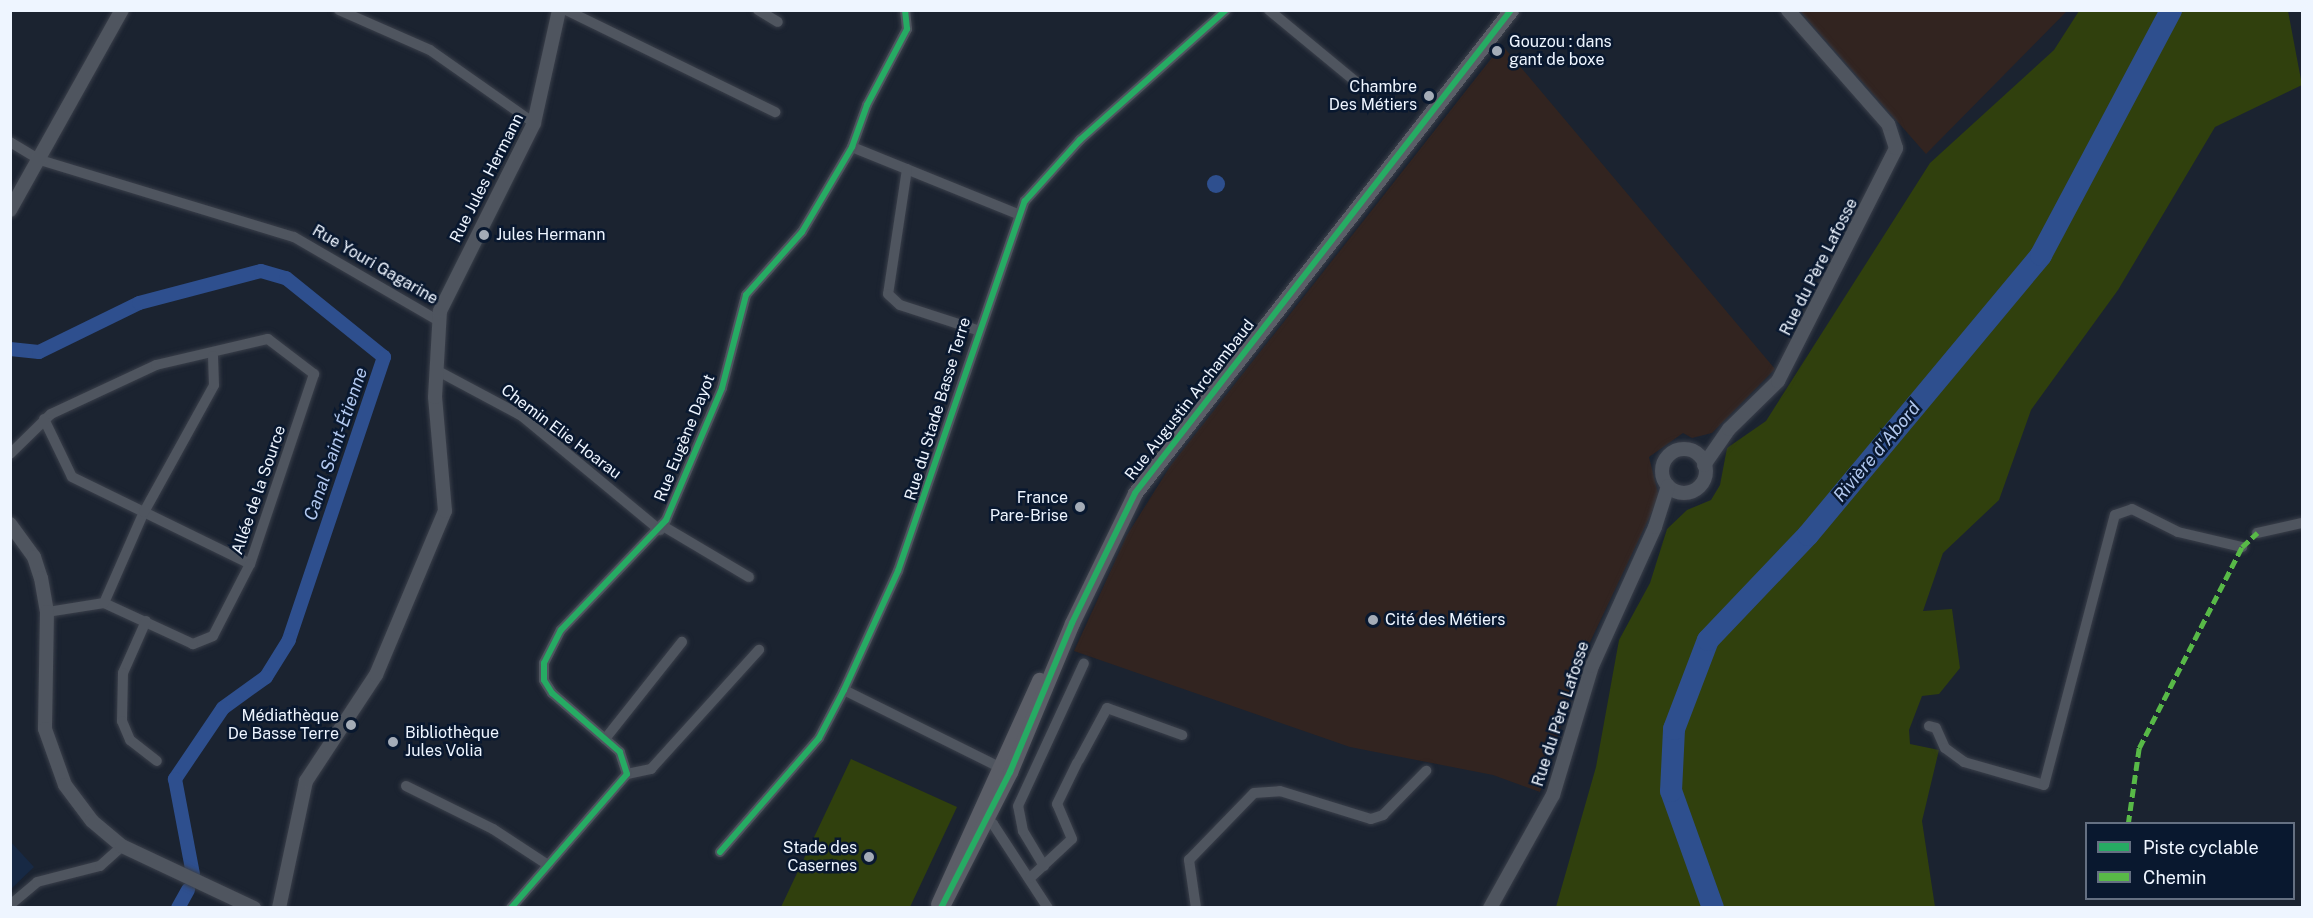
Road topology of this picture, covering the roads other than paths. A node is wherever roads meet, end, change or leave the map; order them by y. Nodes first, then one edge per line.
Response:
1 (122, 10) edge
2 (339, 10) edge
3 (559, 10) edge
4 (566, 10) edge
5 (758, 10) edge
6 (905, 10) edge
7 (1226, 10) edge
8 (1269, 10) edge
9 (1509, 10) edge
10 (1788, 10) edge
11 (778, 22) dead end
12 (1356, 82) dead end
13 (775, 112) dead end
14 (534, 123) junction
15 (10, 142) edge
16 (852, 147) junction
17 (40, 160) junction
18 (907, 169) junction
19 (10, 210) edge
20 (1018, 214) junction
21 (440, 321) junction
22 (977, 330) junction
23 (213, 356) junction
24 (436, 370) junction
25 (44, 419) junction
26 (1730, 429) junction
27 (1692, 451) junction
28 (10, 454) edge
29 (1704, 465) junction
30 (1668, 486) junction
31 (1684, 493) junction
32 (144, 512) junction
33 (2302, 523) edge
34 (10, 524) edge
35 (1655, 527) junction
36 (662, 528) junction
37 (2258, 533) dead end
38 (2242, 547) dead end
39 (250, 564) junction
40 (749, 577) dead end
41 (105, 603) junction
42 (47, 612) junction
43 (146, 621) junction
44 (682, 642) dead end
45 (759, 650) dead end
46 (1084, 663) dead end
47 (844, 690) junction
48 (1929, 726) dead end
49 (1182, 735) dead end
50 (605, 739) junction
51 (157, 761) dead end
52 (1004, 770) junction
53 (1426, 771) dead end
54 (627, 774) junction
55 (406, 786) dead end
56 (982, 816) junction
57 (122, 846) junction
58 (720, 852) dead end
59 (548, 865) junction
60 (1044, 866) junction
61 (1030, 878) junction
62 (10, 905) edge
63 (254, 908) edge
64 (279, 908) edge
65 (511, 908) edge
66 (937, 908) edge
67 (941, 908) edge
68 (1048, 908) edge
69 (1196, 908) edge
70 (1490, 908) edge

1 - 17 street
2 - 14 street
3 - 14 street, Rue Jules Hermann
4 - 13 street
5 - 11 street
6 - 16 street, Rue Eugène Dayot
7 - 20 street, Rue du Stade Basse Terre
8 - 12 street
9 - 52 main road, Rue Augustin Archambaud
10 - 26 street, Rue du Père Lafosse
14 - 21 street, Rue Jules Hermann
15 - 17 street, Rue Youri Gagarine
16 - 18 street
16 - 36 street, Rue Eugène Dayot
17 - 19 street
17 - 21 street, Rue Youri Gagarine
18 - 20 street
18 - 22 street
20 - 22 street, Rue du Stade Basse Terre
21 - 24 street, Rue Youri Gagarine
22 - 47 street, Rue du Stade Basse Terre
23 - 25 street, Allée de la Source
23 - 32 street
23 - 39 street, Allée de la Source
24 - 36 street, Chemin Elie Hoarau
24 - 64 street, Rue Youri Gagarine
25 - 28 street, Allée de la Source
25 - 32 street
26 - 27 street, Rue du Père Lafosse
26 - 29 street, Rue du Père Lafosse
27 - 29 street
27 - 30 street
29 - 31 street
30 - 31 street
30 - 35 street, Rue du Père Lafosse
31 - 35 street, Rue du Père Lafosse
32 - 39 street
32 - 41 street
33 - 37 street
34 - 42 street
35 - 70 street, Rue du Père Lafosse
36 - 40 street, Chemin Elie Hoarau
36 - 50 street, Rue Eugène Dayot
38 - 48 street
39 - 43 street, Allée de la Source
41 - 42 street
41 - 43 street, Allée de la Source
42 - 57 street
43 - 51 street
44 - 50 street
45 - 54 street
46 - 60 street
47 - 52 street
47 - 58 street, Rue du Stade Basse Terre
49 - 60 street
50 - 54 street, Rue Eugène Dayot
52 - 56 main road, Rue Augustin Archambaud
53 - 69 street
54 - 59 street
55 - 59 street
56 - 61 street
56 - 66 main road, Rue Augustin Archambaud
56 - 67 main road, Rue Augustin Archambaud
57 - 62 street
57 - 63 street
59 - 65 street
60 - 61 street
61 - 68 street

